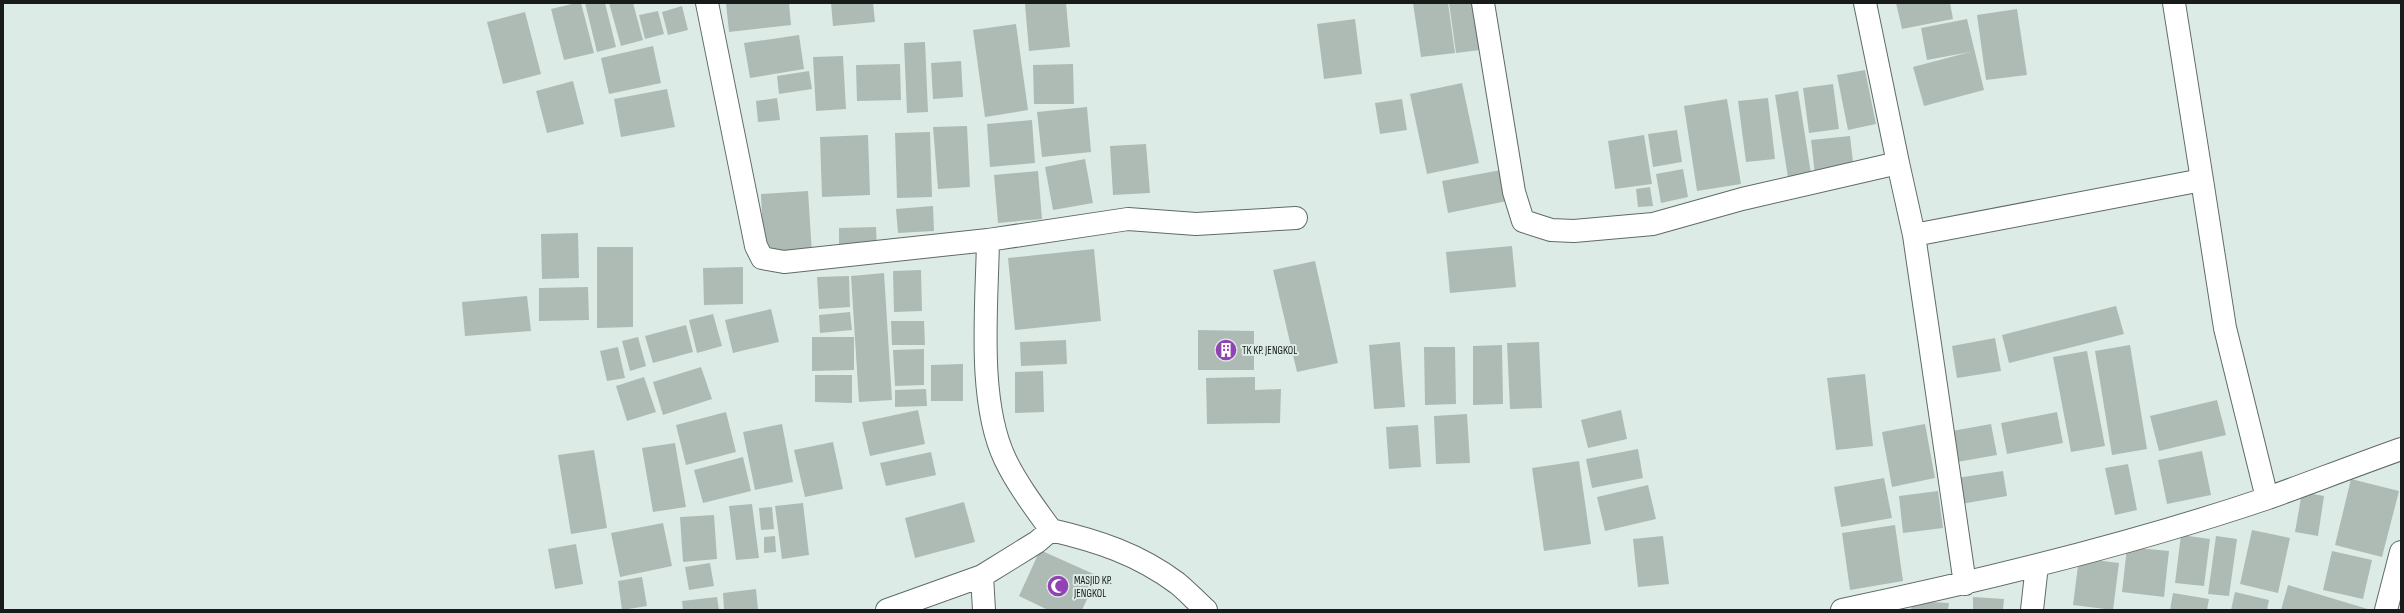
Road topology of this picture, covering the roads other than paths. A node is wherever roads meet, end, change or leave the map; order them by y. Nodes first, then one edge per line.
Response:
1 (707, 3) edge
2 (1482, 3) edge
3 (1865, 3) edge
4 (2174, 3) edge
5 (1898, 163) junction
6 (2202, 180) junction
7 (1296, 218) dead end
8 (1914, 236) junction
9 (988, 240) junction
10 (2401, 449) edge
11 (2267, 498) junction
12 (1051, 530) junction
13 (2401, 552) edge
14 (2037, 565) junction
15 (982, 576) junction
16 (1965, 584) junction
17 (887, 610) edge
18 (984, 610) edge
19 (1206, 610) edge
20 (1842, 610) edge
21 (2032, 610) edge
22 (2386, 610) edge

1 - 9 street
2 - 5 street
3 - 5 street
4 - 6 street
5 - 8 street
6 - 8 street
6 - 11 street
7 - 9 street
8 - 16 street
9 - 12 street
10 - 11 street
11 - 14 street
12 - 15 street
12 - 19 street
13 - 22 street
14 - 16 street
14 - 21 street
15 - 17 street
15 - 18 street
16 - 20 street

